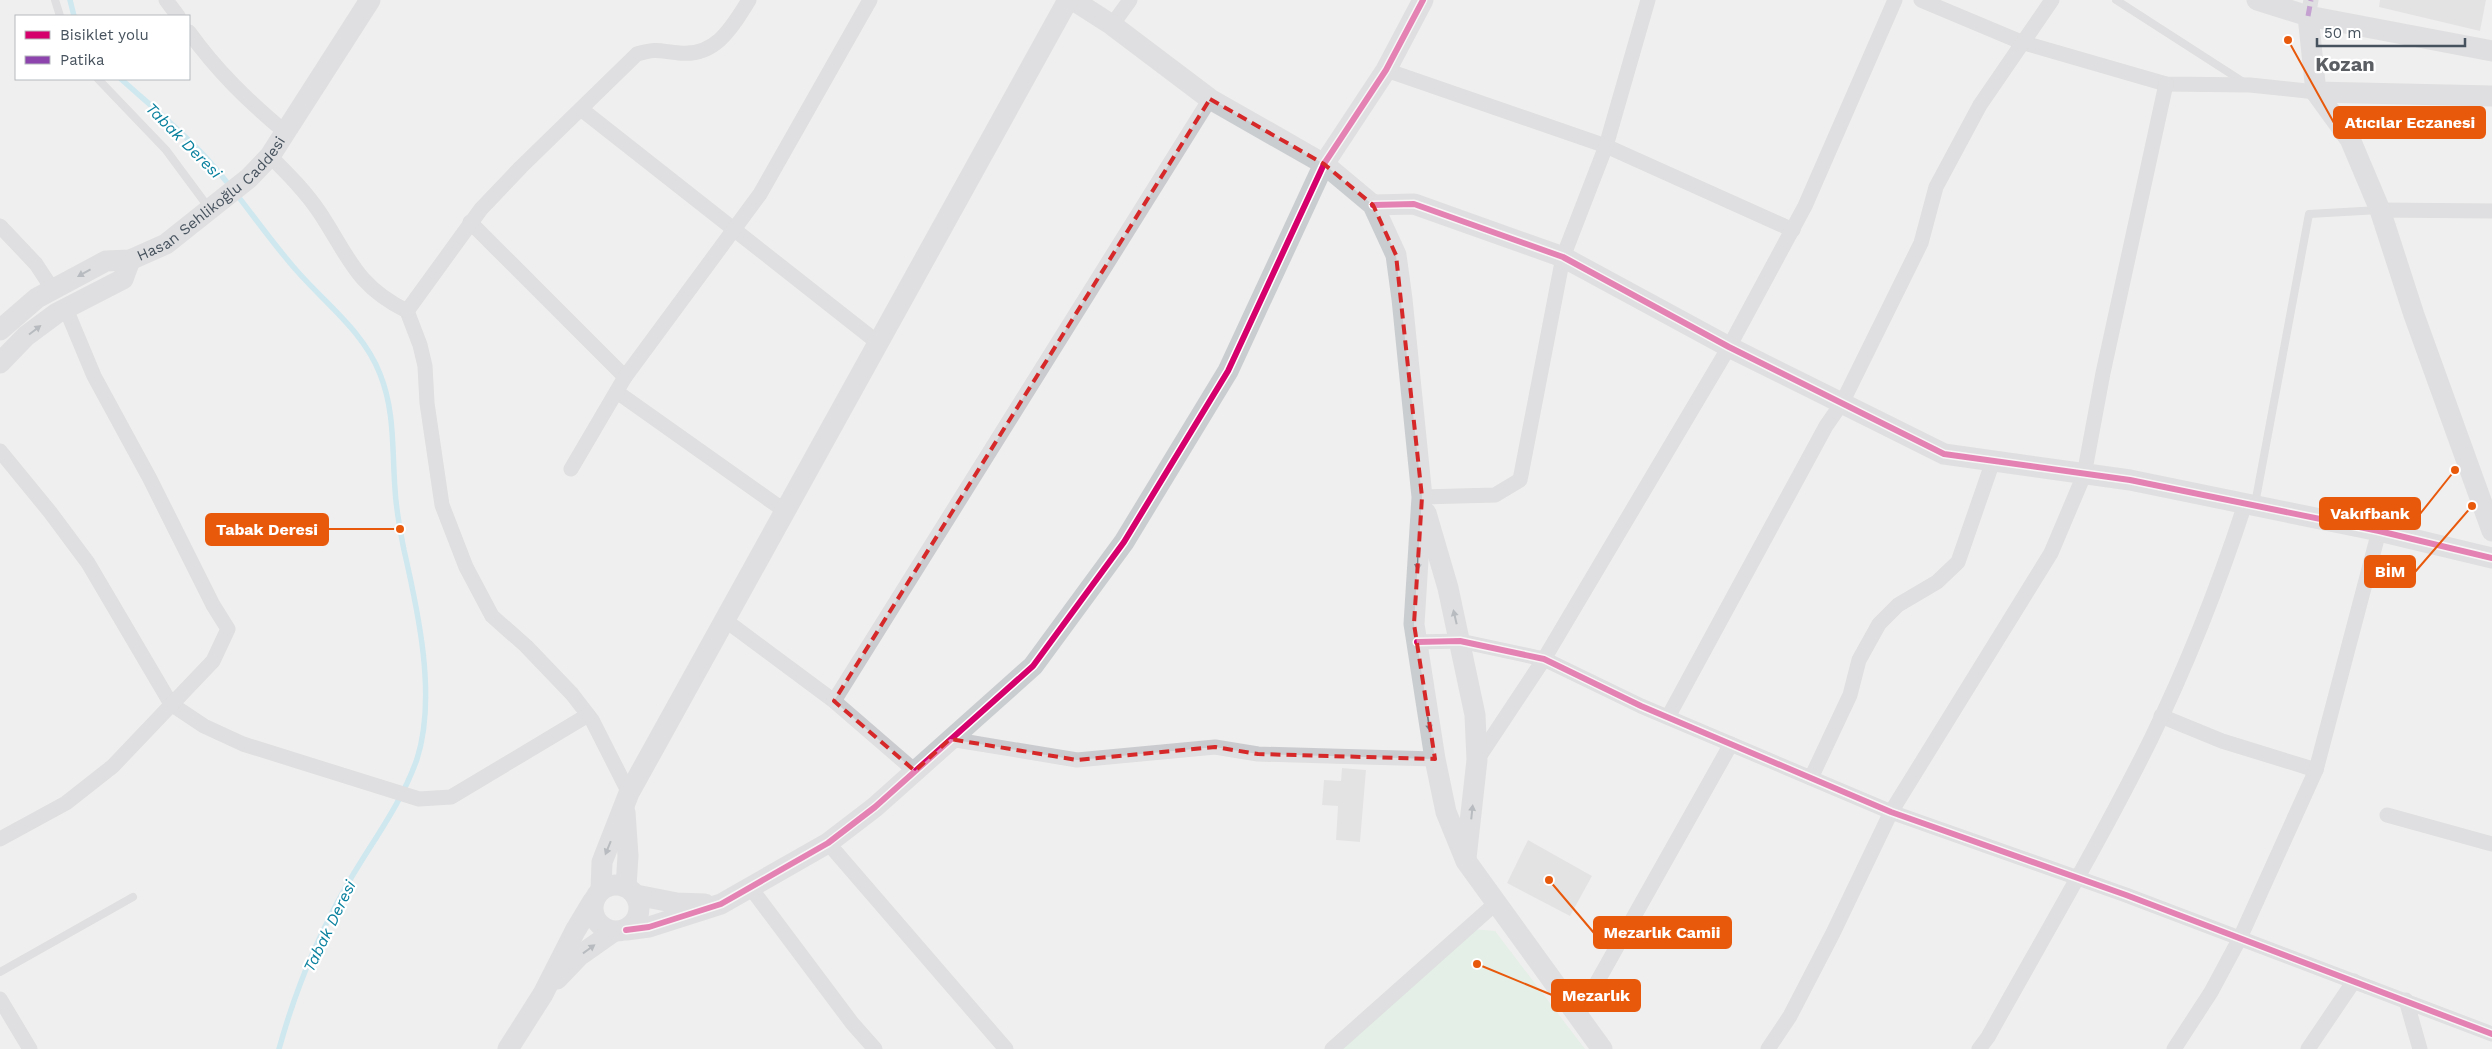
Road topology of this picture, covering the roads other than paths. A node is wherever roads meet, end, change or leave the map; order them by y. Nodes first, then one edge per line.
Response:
1 (55, 0) edge
2 (166, 0) edge
3 (370, 0) edge
4 (749, 0) edge
5 (870, 0) edge
6 (1068, 0) edge
7 (1073, 0) edge
8 (1130, 0) edge
9 (1423, 0) edge
10 (1648, 0) edge
11 (1895, 0) edge
12 (1921, 0) edge
13 (2052, 0) edge
14 (2116, 0) edge
15 (2257, 0) edge
16 (2309, 8) edge
17 (60, 15) edge
18 (177, 15) edge
19 (1112, 25) junction
20 (190, 33) edge
21 (2022, 42) junction
22 (2492, 51) edge
23 (1386, 70) junction
24 (99, 80) edge
25 (2166, 84) junction
26 (2250, 86) junction
27 (2316, 92) junction
28 (2492, 96) edge
29 (1210, 99) junction
30 (581, 109) junction
31 (285, 132) junction
32 (1606, 146) junction
33 (270, 156) junction
34 (1324, 164) junction
35 (1373, 205) junction
36 (213, 208) junction
37 (2380, 210) junction
38 (2492, 211) edge
39 (470, 222) junction
40 (0, 226) edge
41 (735, 229) junction
42 (1793, 230) junction
43 (1563, 257) junction
44 (130, 260) junction
45 (53, 290) junction
46 (66, 309) junction
47 (407, 311) junction
48 (0, 330) edge
49 (878, 342) junction
50 (1729, 347) junction
51 (0, 363) edge
52 (625, 377) junction
53 (617, 392) junction
54 (1842, 403) junction
55 (0, 452) edge
56 (1993, 461) junction
57 (571, 469) dead end
58 (2084, 475) junction
59 (1422, 497) junction
60 (2250, 505) junction
61 (785, 511) junction
62 (2379, 531) junction
63 (2492, 531) edge
64 (2492, 558) edge
65 (725, 620) junction
66 (1460, 641) junction
67 (1417, 642) junction
68 (1544, 659) junction
69 (834, 701) junction
70 (171, 704) junction
71 (588, 715) junction
72 (2161, 716) junction
73 (1668, 717) junction
74 (950, 739) junction
75 (1731, 744) junction
76 (1434, 759) junction
77 (1478, 760) junction
78 (2316, 770) junction
79 (915, 771) junction
80 (1811, 778) junction
81 (627, 800) junction
82 (1891, 812) junction
83 (2387, 815) dead end
84 (0, 839) edge
85 (828, 843) junction
86 (2492, 844) edge
87 (1466, 861) junction
88 (2077, 877) junction
89 (750, 888) junction
90 (631, 890) junction
91 (133, 896) dead end
92 (597, 896) junction
93 (1496, 903) junction
94 (720, 904) junction
95 (620, 931) junction
96 (2240, 938) junction
97 (0, 972) edge
98 (2354, 981) junction
99 (543, 994) junction
100 (0, 999) edge
101 (2406, 1000) junction
102 (1578, 1016) junction
103 (2492, 1034) edge
104 (30, 1049) edge
105 (508, 1049) edge
106 (876, 1049) edge
107 (1006, 1049) edge
108 (1332, 1049) edge
109 (1602, 1049) edge
110 (1768, 1049) edge
111 (1979, 1049) edge
112 (2174, 1049) edge
113 (2308, 1049) edge
114 (2420, 1049) edge

1 - 17 lane
2 - 18 street
3 - 31 street, Hasan Sehlikoğlu Caddesi
4 - 30 street
5 - 41 street
6 - 49 street
7 - 19 street
8 - 19 street
9 - 23 street
10 - 32 street
11 - 42 street
12 - 21 street
13 - 21 street
14 - 26 lane
15 - 16 street
16 - 22 street
16 - 27 street
19 - 29 street
20 - 31 street
21 - 25 street
21 - 54 street
23 - 32 street
23 - 34 street
24 - 36 lane
25 - 26 street
25 - 58 street
26 - 27 street
27 - 28 street
27 - 37 street
29 - 34 street
29 - 69 street
30 - 39 street
30 - 41 street
31 - 33 street, Hasan Sehlikoğlu Caddesi
32 - 42 street
32 - 43 street
33 - 36 street, Hasan Sehlikoğlu Caddesi
33 - 47 street
34 - 35 street
34 - 74 street
35 - 43 street
35 - 59 street
36 - 44 street, Hasan Sehlikoğlu Caddesi
37 - 38 street
37 - 60 lane
37 - 63 street
39 - 47 street
39 - 52 street
40 - 45 street
41 - 49 street
41 - 52 street
42 - 50 street
43 - 50 street
43 - 59 street
44 -> 45 street, Hasan Sehlikoğlu Caddesi
44 - 46 street, Hasan Sehlikoğlu Caddesi
45 - 48 street, Hasan Sehlikoğlu Caddesi
51 -> 46 street, Hasan Sehlikoğlu Caddesi
46 - 70 street
47 - 71 street
49 - 61 street
50 - 54 street
50 - 68 street
52 - 53 street
53 - 57 street
53 - 61 street
54 - 56 street
54 - 73 street
55 - 70 street
56 - 58 street
56 - 80 street
58 - 60 street
58 - 82 street
66 -> 59 street
59 -> 67 street
60 - 62 street
60 - 72 street
61 - 65 street
62 - 64 street
62 - 78 street
65 - 69 street
65 - 81 street
66 - 67 street
66 - 68 street
66 - 77 street
67 -> 76 street
68 - 73 street
68 - 77 street
69 - 79 street
70 - 71 street
70 - 84 street
71 - 81 street
72 - 78 street
72 - 88 street
73 - 75 street
74 - 76 street
74 - 79 street
75 - 80 street
75 - 102 street
76 - 87 street
87 -> 77 street
78 - 96 street
79 - 85 street
80 - 82 street
81 - 90 street
81 -> 92 street
82 - 88 street
82 - 110 street
83 - 86 street
85 - 89 street
85 - 107 street
87 - 93 street
88 - 96 street
88 - 111 street
89 - 94 street
89 - 106 street
90 - 92 street
90 - 94 street
90 - 95 street
91 - 97 lane
92 - 95 street
92 - 99 street
93 - 102 street
93 - 108 street
94 - 95 street
99 -> 95 street
96 - 98 street
96 - 112 street
98 - 101 street
98 - 113 street
99 - 105 street
100 - 104 street
101 - 103 street
101 - 114 street
102 - 109 street

